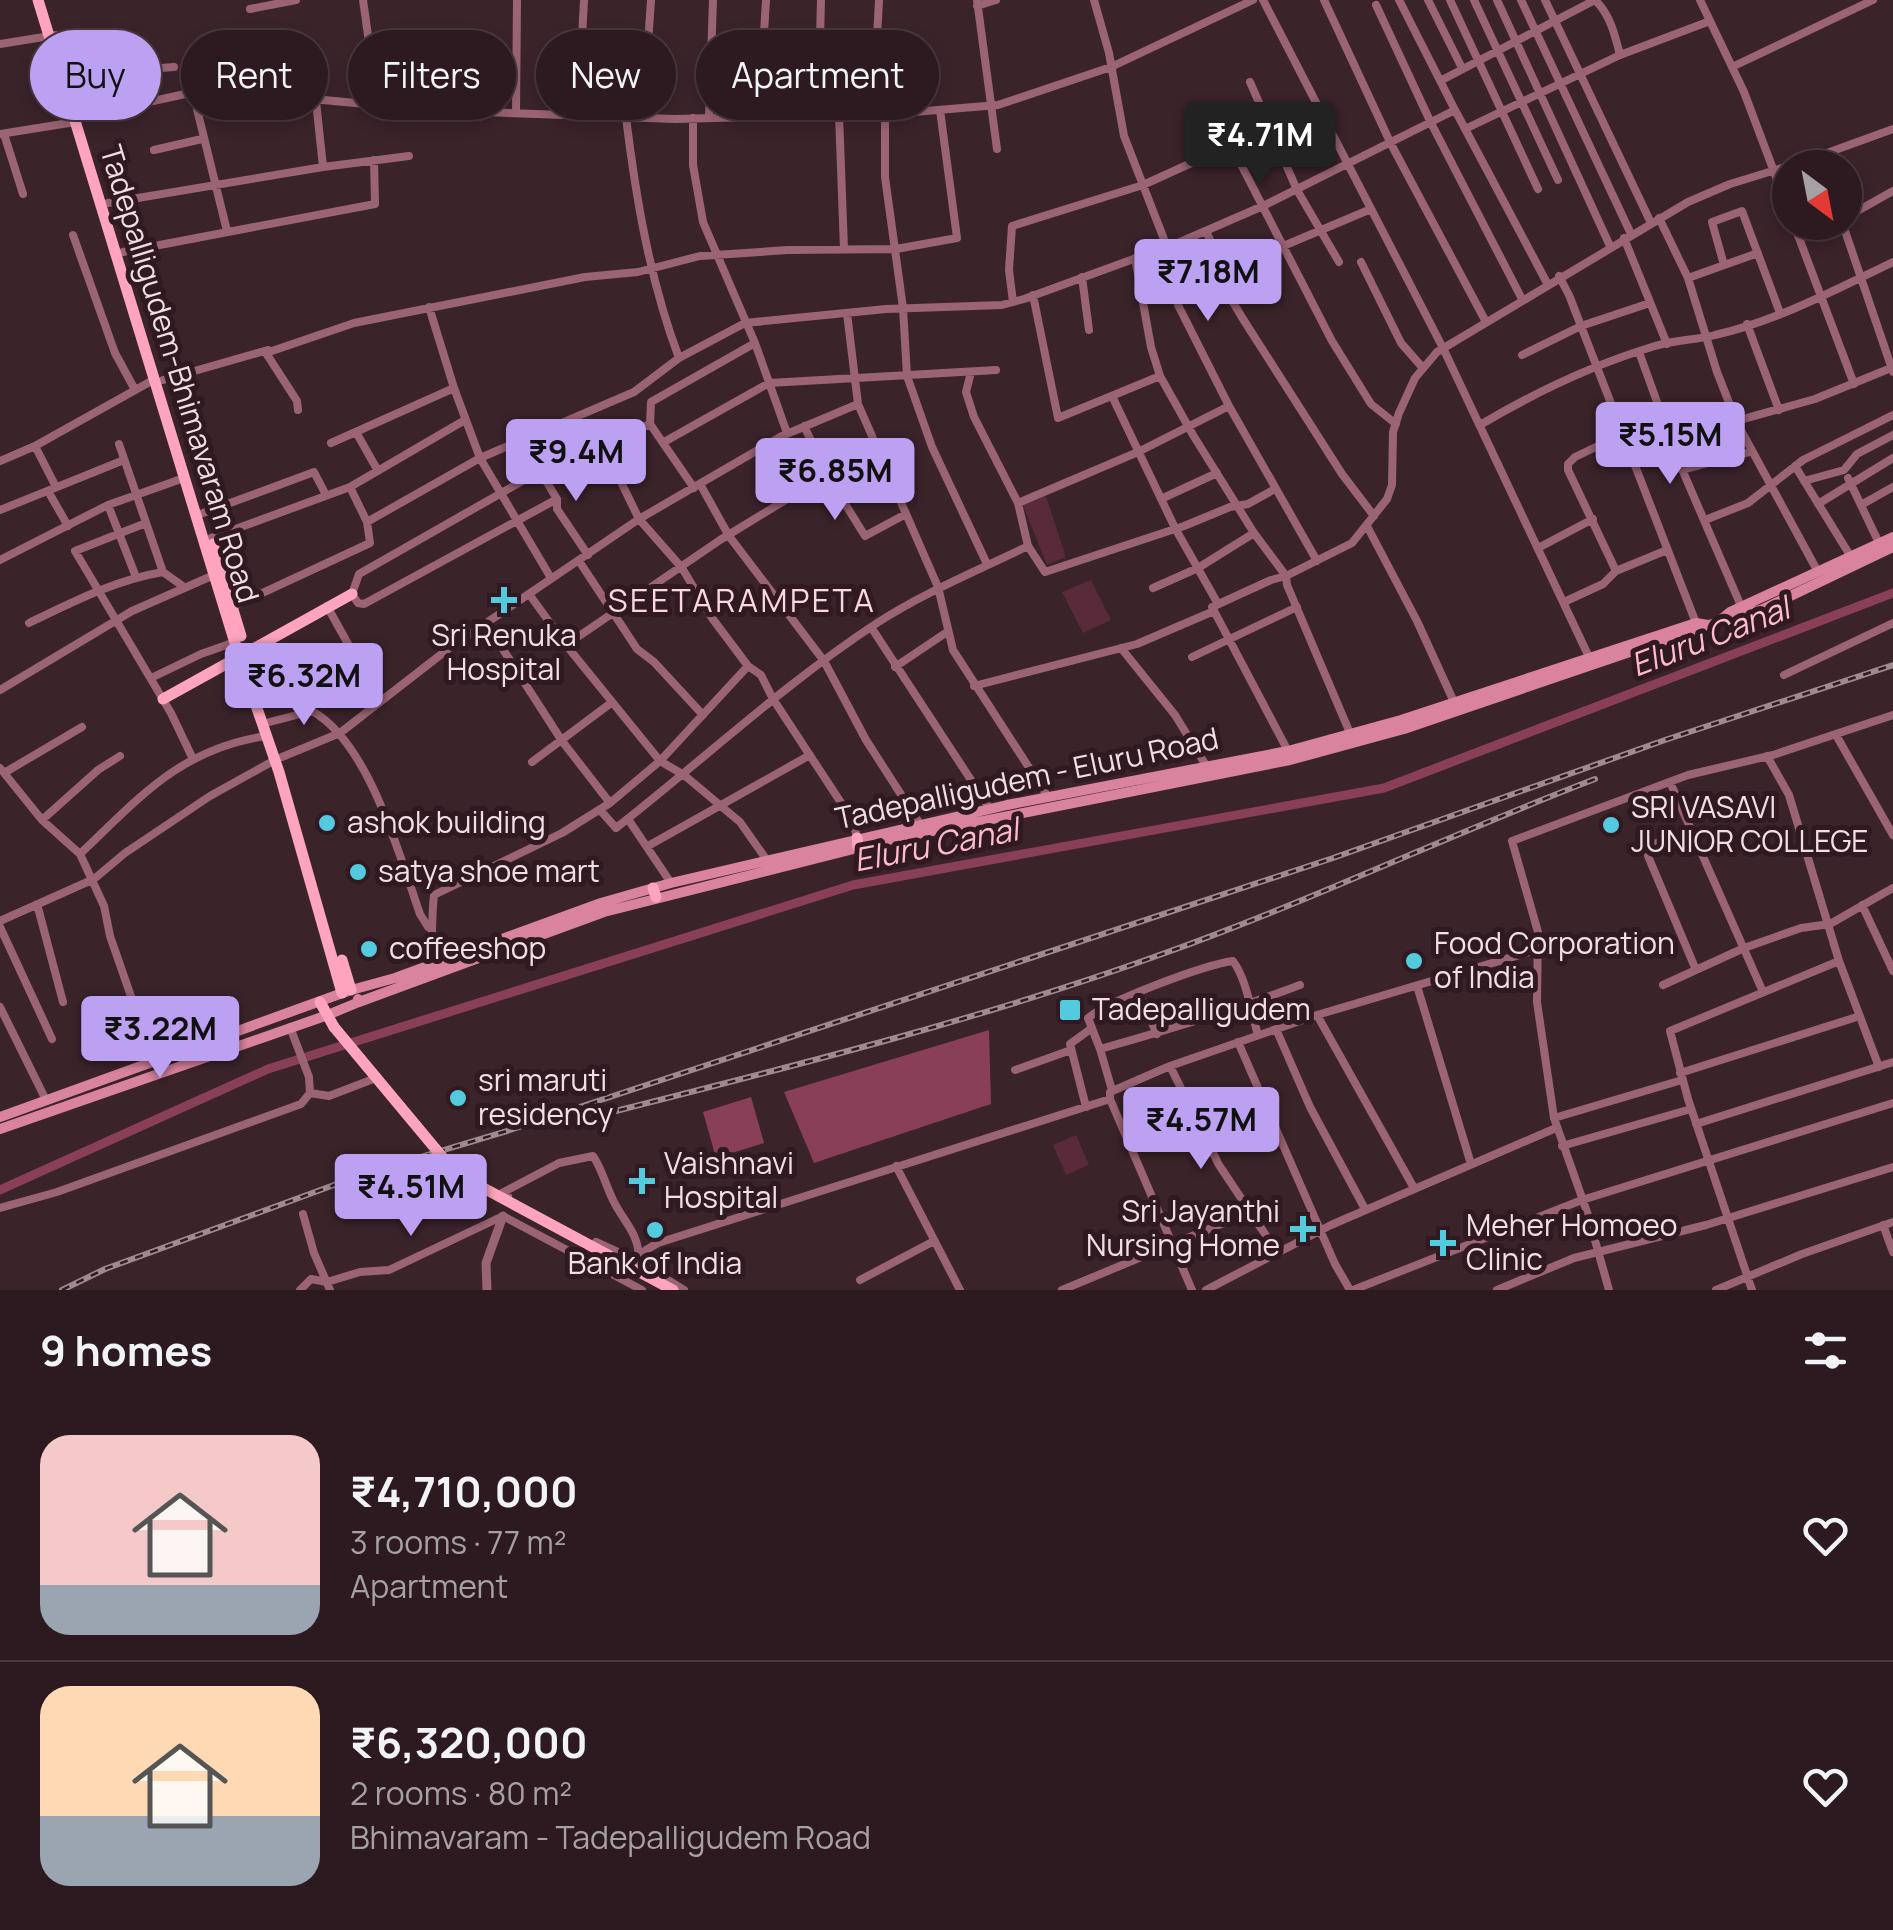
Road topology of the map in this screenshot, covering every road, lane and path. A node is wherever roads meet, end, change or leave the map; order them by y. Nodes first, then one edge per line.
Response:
1 (38, 0) edge
2 (46, 0) edge
3 (296, 0) edge
4 (363, 0) edge
5 (517, 0) edge
6 (584, 0) edge
7 (650, 0) edge
8 (713, 0) edge
9 (766, 0) edge
10 (821, 0) edge
11 (879, 0) edge
12 (996, 0) edge
13 (1094, 0) edge
14 (1253, 0) edge
15 (1262, 0) edge
16 (1324, 0) edge
17 (1399, 0) edge
18 (1428, 0) edge
19 (1450, 0) edge
20 (1474, 0) edge
21 (1496, 0) edge
22 (1521, 0) edge
23 (1544, 0) edge
24 (1700, 0) edge
25 (1873, 0) edge
26 (977, 3) edge
27 (1376, 5) dead end
28 (250, 9) dead end
29 (1554, 20) junction
30 (1710, 21) junction
31 (50, 30) edge
32 (52, 30) edge
33 (367, 30) edge
34 (582, 30) edge
35 (648, 30) edge
36 (712, 30) edge
37 (764, 30) edge
38 (820, 30) edge
39 (877, 30) edge
40 (1535, 30) junction
41 (30, 39) edge
42 (1516, 40) junction
43 (0, 44) edge
44 (1498, 50) junction
45 (1620, 54) junction
46 (1480, 59) junction
47 (174, 67) dead end
48 (1111, 67) junction
49 (1732, 67) junction
50 (161, 68) edge
51 (1462, 68) junction
52 (1579, 74) junction
53 (1440, 81) junction
54 (1250, 82) dead end
55 (1560, 82) junction
56 (1540, 92) junction
57 (1523, 100) junction
58 (990, 106) junction
59 (940, 110) joint
60 (1455, 110) junction
61 (1504, 110) junction
62 (516, 113) joint
63 (536, 114) edge
64 (676, 118) edge
65 (694, 118) joint
66 (78, 120) junction
67 (198, 120) edge
68 (318, 120) edge
69 (626, 120) edge
70 (839, 120) edge
71 (885, 120) edge
72 (1432, 123) junction
73 (1465, 129) junction
74 (1891, 130) edge
75 (2, 134) edge
76 (202, 139) junction
77 (1893, 141) edge
78 (1392, 144) junction
79 (998, 149) dead end
80 (154, 150) dead end
81 (1836, 150) edge
82 (409, 156) dead end
83 (374, 160) junction
84 (1349, 165) junction
85 (323, 167) junction
86 (1772, 168) edge
87 (1772, 171) edge
88 (1558, 180) dead end
89 (215, 185) junction
90 (1143, 185) junction
91 (1538, 189) dead end
92 (1296, 190) junction
93 (1893, 191) edge
94 (23, 194) dead end
95 (108, 203) junction
96 (1263, 206) junction
97 (1372, 209) junction
98 (1862, 209) edge
99 (1655, 221) junction
100 (227, 230) junction
101 (1206, 231) junction
102 (1322, 231) junction
103 (73, 235) dead end
104 (1627, 236) junction
105 (1800, 240) edge
106 (1851, 240) edge
107 (1284, 245) junction
108 (1610, 246) junction
109 (1167, 247) junction
110 (844, 249) junction
111 (896, 249) junction
112 (123, 252) junction
113 (1758, 253) junction
114 (720, 254) junction
115 (1135, 258) junction
116 (1340, 262) dead end
117 (1360, 262) dead end
118 (1893, 262) edge
119 (1724, 265) junction
120 (653, 268) junction
121 (1224, 271) junction
122 (1082, 276) junction
123 (1559, 276) junction
124 (1863, 276) junction
125 (1688, 278) junction
126 (1547, 283) junction
127 (1033, 295) junction
128 (1820, 296) junction
129 (1522, 299) junction
130 (1013, 302) junction
131 (1650, 302) junction
132 (429, 307) junction
133 (904, 308) junction
134 (847, 313) junction
135 (1780, 313) junction
136 (1486, 322) junction
137 (745, 324) junction
138 (1747, 324) junction
139 (1581, 326) junction
140 (1090, 330) dead end
141 (1706, 336) junction
142 (756, 343) junction
143 (1666, 344) junction
144 (1443, 348) junction
145 (268, 350) junction
146 (1639, 352) junction
147 (1522, 355) dead end
148 (679, 358) junction
149 (1422, 367) junction
150 (1596, 369) junction
151 (996, 370) dead end
152 (1892, 370) edge
153 (971, 372) junction
154 (907, 376) junction
155 (1160, 376) junction
156 (159, 379) junction
157 (854, 379) junction
158 (769, 383) junction
159 (1854, 384) junction
160 (134, 388) junction
161 (454, 388) junction
162 (1112, 396) junction
163 (858, 404) junction
164 (1229, 406) junction
165 (298, 410) dead end
166 (1779, 410) junction
167 (1893, 415) edge
168 (465, 420) junction
169 (1737, 423) junction
170 (650, 424) junction
171 (1396, 424) junction
172 (1480, 425) junction
173 (804, 426) junction
174 (1189, 428) junction
175 (356, 432) junction
176 (787, 433) junction
177 (1622, 435) junction
178 (1893, 435) edge
179 (1669, 438) junction
180 (664, 442) junction
181 (330, 443) dead end
182 (602, 443) junction
183 (118, 444) dead end
184 (35, 446) junction
185 (1628, 450) junction
186 (1138, 452) junction
187 (1750, 452) junction
188 (878, 454) junction
189 (480, 458) junction
190 (1893, 458) edge
191 (0, 460) edge
192 (124, 460) junction
193 (1796, 466) junction
194 (1682, 470) junction
195 (1844, 470) junction
196 (378, 471) junction
197 (540, 471) junction
198 (1218, 473) junction
199 (184, 478) junction
200 (829, 478) junction
201 (1804, 480) junction
202 (1850, 482) junction
203 (1769, 484) junction
204 (697, 486) junction
205 (350, 487) junction
206 (1893, 487) edge
207 (52, 489) junction
208 (1275, 489) junction
209 (136, 495) junction
210 (326, 495) junction
211 (500, 495) junction
212 (557, 499) junction
213 (1162, 499) junction
214 (1018, 503) junction
215 (108, 504) junction
216 (1818, 504) junction
217 (1861, 505) junction
218 (1239, 506) junction
219 (0, 510) edge
220 (203, 514) junction
221 (906, 514) junction
222 (1374, 516) junction
223 (639, 519) junction
224 (1593, 520) junction
225 (1705, 520) junction
226 (366, 522) junction
227 (146, 523) junction
228 (517, 523) junction
229 (68, 526) junction
230 (1367, 526) junction
231 (1175, 528) junction
232 (119, 532) junction
233 (1254, 533) junction
234 (730, 536) junction
235 (1893, 536) edge
236 (210, 538) junction
237 (1880, 543) junction
238 (1028, 546) junction
239 (1893, 547) edge
240 (1538, 548) junction
241 (1667, 550) junction
242 (588, 555) junction
243 (1851, 558) junction
244 (0, 560) edge
245 (579, 561) junction
246 (1317, 561) junction
247 (986, 564) junction
248 (682, 568) junction
249 (1198, 568) junction
250 (1616, 571) junction
251 (163, 572) junction
252 (1818, 572) junction
253 (214, 575) junction
254 (1286, 576) junction
255 (136, 577) junction
256 (551, 578) junction
257 (184, 587) junction
258 (938, 587) junction
259 (1154, 588) dead end
260 (97, 591) junction
261 (352, 594) junction
262 (529, 594) junction
263 (1564, 602) junction
264 (232, 606) junction
265 (327, 606) junction
266 (1741, 606) junction
267 (1216, 607) junction
268 (1297, 607) junction
269 (614, 611) junction
270 (115, 622) junction
271 (29, 623) dead end
272 (486, 623) junction
273 (1696, 623) junction
274 (1717, 623) junction
275 (1893, 623) edge
276 (872, 627) junction
277 (947, 632) junction
278 (235, 633) junction
279 (1229, 639) junction
280 (566, 645) junction
281 (1121, 648) junction
282 (243, 654) junction
283 (1192, 657) dead end
284 (1589, 657) junction
285 (824, 660) junction
286 (748, 666) junction
287 (896, 666) junction
288 (1784, 675) dead end
289 (151, 678) junction
290 (974, 686) junction
291 (0, 690) edge
292 (772, 699) junction
293 (163, 700) junction
294 (380, 700) junction
295 (1454, 702) junction
296 (612, 704) junction
297 (703, 715) junction
298 (1893, 715) edge
299 (82, 726) dead end
300 (266, 728) junction
301 (340, 733) junction
302 (1350, 733) junction
303 (1836, 735) junction
304 (562, 741) junction
305 (1288, 751) junction
306 (810, 754) junction
307 (120, 756) dead end
308 (1767, 756) junction
309 (192, 757) junction
310 (278, 759) junction
311 (660, 761) junction
312 (532, 762) dead end
313 (1207, 767) junction
314 (2, 771) edge
315 (684, 775) junction
316 (1670, 782) junction
317 (1048, 798) junction
318 (610, 803) junction
319 (718, 804) junction
320 (990, 809) junction
321 (600, 810) junction
322 (628, 819) junction
323 (42, 820) junction
324 (920, 824) junction
325 (1690, 830) junction
326 (1893, 835) edge
327 (857, 842) junction
328 (648, 846) junction
329 (80, 854) junction
330 (766, 860) junction
331 (94, 879) junction
332 (670, 883) junction
333 (1893, 888) edge
334 (654, 892) junction
335 (37, 904) junction
336 (1862, 906) junction
337 (0, 924) edge
338 (1830, 924) junction
339 (429, 928) junction
340 (1744, 948) junction
341 (1536, 950) junction
342 (1839, 961) junction
343 (427, 967) junction
344 (1696, 970) junction
345 (1893, 971) edge
346 (1300, 985) dead end
347 (1663, 985) dead end
348 (1417, 986) junction
349 (349, 991) junction
350 (1763, 992) junction
351 (1139, 994) junction
352 (64, 1002) dead end
353 (320, 1002) junction
354 (358, 1002) junction
355 (1249, 1004) junction
356 (0, 1007) edge
357 (1318, 1014) junction
358 (325, 1016) junction
359 (1860, 1016) junction
360 (290, 1028) junction
361 (1092, 1028) junction
362 (1276, 1029) junction
363 (1158, 1034) junction
364 (1258, 1035) junction
365 (52, 1039) dead end
366 (1238, 1042) junction
367 (1100, 1049) junction
368 (1071, 1050) junction
369 (181, 1058) junction
370 (1893, 1062) edge
371 (1170, 1066) junction
372 (1879, 1068) junction
373 (1015, 1070) dead end
374 (1681, 1076) junction
375 (376, 1078) junction
376 (310, 1093) junction
377 (1111, 1095) junction
378 (46, 1100) junction
379 (1893, 1103) edge
380 (1086, 1107) junction
381 (1692, 1110) junction
382 (1, 1114) edge
383 (1555, 1123) junction
384 (1696, 1124) junction
385 (0, 1129) edge
386 (1562, 1146) junction
387 (1708, 1159) junction
388 (1471, 1164) junction
389 (896, 1166) junction
390 (1893, 1167) edge
391 (1414, 1188) junction
392 (1582, 1200) junction
393 (0, 1208) edge
394 (1366, 1209) junction
395 (1250, 1212) junction
396 (303, 1214) dead end
397 (503, 1216) junction
398 (1726, 1217) junction
399 (1888, 1224) edge
400 (1322, 1230) junction
401 (934, 1241) junction
402 (1171, 1244) junction
403 (1278, 1252) junction
404 (1893, 1252) edge
405 (1598, 1253) junction
406 (638, 1259) junction
407 (1748, 1276) junction
408 (622, 1280) junction
409 (860, 1280) dead end
410 (329, 1286) edge
411 (300, 1290) edge
412 (487, 1290) edge
413 (616, 1290) edge
414 (642, 1290) edge
415 (674, 1290) edge
416 (684, 1290) edge
417 (960, 1290) edge
418 (1062, 1290) edge
419 (1192, 1290) edge
420 (1206, 1290) edge
421 (1351, 1290) edge
422 (1497, 1290) edge
423 (1610, 1290) edge
424 (1716, 1290) edge
425 (1752, 1290) edge

1 - 31 main road, Tadepalligudem-Bhimavaram Road
2 - 32 main road
3 - 28 street
4 - 33 street
5 - 62 street
6 - 34 street
7 - 35 street
8 - 36 street
9 - 37 street
10 - 38 street
11 - 39 street
12 - 26 street
13 - 48 street
14 - 48 street
15 - 84 street
16 - 78 street
17 - 53 street
18 - 51 street
19 - 46 street
20 - 44 street
21 - 42 street
22 - 40 street
23 - 29 street
24 - 30 street
25 - 49 street
26 - 58 street
27 - 72 street
29 - 40 street
29 - 45 street
29 - 52 street
30 - 45 street
30 - 49 street
40 - 42 street
40 - 55 street
41 - 43 street
42 - 44 street
42 - 56 street
44 - 46 street
44 - 57 street
45 - 52 street
46 - 51 street
46 - 61 street
47 - 50 street
48 - 58 street
48 - 90 street
49 - 86 street
51 - 53 street
52 - 55 street
52 - 99 street
53 - 60 street
54 - 92 street
55 - 56 street
55 - 104 street
56 - 57 street
56 - 108 street
57 - 61 street
57 - 88 street
58 - 59 street
58 - 79 street
59 - 111 street
60 - 72 street
60 - 73 street
61 - 73 street
61 - 91 street
62 - 63 street
64 - 65 street
65 - 114 street
66 - 75 street
66 - 95 main road
66 - 156 main road, Tadepalligudem-Bhimavaram Road
67 - 76 street
68 - 85 street
69 - 120 street
70 - 110 street
71 - 111 street
72 - 78 street
72 - 129 street
73 - 126 street
74 - 77 street
74 - 81 street
75 - 94 street
76 - 80 street
76 - 89 street
78 - 84 street
78 - 136 street
82 - 83 street
83 - 85 street
83 - 100 street
84 - 92 street
84 - 97 street
85 - 89 street
87 - 99 street
89 - 95 street
89 - 100 street
90 - 96 street
90 - 109 street
90 - 130 street
92 - 96 street
92 - 102 street
93 - 98 street
95 - 112 main road
96 - 101 street
96 - 107 street
97 - 102 street
97 - 144 street
99 - 104 street
99 - 125 street
100 - 112 street
101 - 109 street
101 - 121 street
102 - 107 street
102 - 116 street
103 - 160 street
104 - 108 street
104 - 131 street
105 - 128 street
106 - 124 street
107 - 121 street
107 - 171 street
108 - 123 street
109 - 115 street
109 - 164 street
110 - 111 street
110 - 114 street
111 - 133 street
112 - 156 main road
113 - 119 street
113 - 119 street
113 - 135 street
114 - 120 street
114 - 137 street
115 - 122 street
115 - 155 street
117 - 149 street
118 - 124 street
119 - 125 street
120 - 132 street
120 - 148 street
121 - 222 street
122 - 127 street
122 - 140 street
123 - 126 street
123 - 139 street
124 - 128 street
124 - 152 street
125 - 141 street
126 - 129 street
127 - 130 street
127 - 162 street
128 - 135 street
128 - 159 street
129 - 136 street
130 - 133 street
131 - 139 street
131 - 143 street
132 - 145 street
132 - 161 street
133 - 134 street
133 - 154 street
134 - 137 street
134 - 157 street
135 - 138 street
136 - 144 street
137 - 142 street
137 - 148 street
138 - 141 street
138 - 166 street
139 - 147 street
139 - 150 street
141 - 143 street
141 - 169 street
142 - 158 street
142 - 170 street
143 - 146 street
144 - 149 street
144 - 172 street
145 - 156 street
145 - 165 street
146 - 150 street
146 - 179 street
148 - 189 street
149 - 171 street
150 - 172 street
150 - 177 street
151 - 153 street
152 - 159 street
153 - 154 street
153 - 214 street
154 - 157 street
154 - 247 street
155 - 162 street
155 - 174 street
156 - 160 street
156 - 199 main road, Tadepalligudem-Bhimavaram Road
156 - 220 main road
157 - 158 street
157 - 163 street
158 - 176 street
158 - 180 street
159 - 166 street
160 - 184 street
161 - 168 street
161 - 175 street
162 - 186 street
163 - 173 street
163 - 188 street
164 - 174 street
164 - 208 street
166 - 169 street
167 - 193 street
168 - 189 street
168 - 196 street
169 - 179 street
169 - 187 street
170 - 180 street
170 - 182 street
171 - 222 street
172 - 240 street
173 - 176 street
173 - 200 street
174 - 186 street
174 - 198 street
175 - 181 street
175 - 196 street
176 - 204 street
177 - 185 street
177 - 224 street
178 - 195 street
179 - 185 street
179 - 194 street
180 - 204 street
182 - 197 street
182 - 223 street
183 - 192 street
184 - 191 street
184 - 207 street
185 - 241 street
186 - 213 street
186 - 214 street
187 - 194 street
187 - 203 street
188 - 200 street
188 - 221 street
189 - 211 street
189 - 226 street
190 - 202 street
192 - 207 street
192 - 209 street
193 - 201 street
193 - 203 street
194 - 225 street
195 - 201 street
195 - 202 street
196 - 205 street
197 - 211 street
197 - 212 street
198 - 213 street
198 - 218 street
199 - 209 street
199 - 253 main road, Tadepalligudem-Bhimavaram Road
200 - 221 street
200 - 234 street
201 - 216 street
202 - 216 street
202 - 217 street
203 - 225 street
203 - 252 street
204 - 223 street
204 - 234 street
205 - 210 street
205 - 226 street
206 - 217 street
207 - 219 street
207 - 229 street
208 - 218 street
208 - 246 street
209 - 215 street
209 - 227 street
210 - 220 street
210 - 236 street
211 - 228 street
211 - 261 street
212 - 228 street
212 - 242 street
213 - 231 street
214 - 238 street
215 - 229 street
215 - 232 street
216 - 243 street
217 - 237 street
218 - 231 street
218 - 233 street
220 - 236 main road
221 - 258 street
222 - 230 street
223 - 242 street
223 - 248 street
224 - 240 street
224 - 250 street
225 - 266 street
226 - 264 street
227 - 232 street
227 - 251 street
228 - 256 street
228 - 261 street
229 - 244 street
230 - 246 street
230 - 295 street
231 - 238 street
231 - 249 street
232 - 255 street
232 - 260 street
233 - 249 street
233 - 254 street
234 - 248 street
234 - 285 street
235 - 237 main road, Tadepalligudem - Eluru Road
236 - 264 main road
237 - 243 main road, Tadepalligudem - Eluru Road
238 - 247 street
239 - 274 main road, Tadepalligudem - Eluru Road
240 - 263 street
241 - 250 street
241 - 273 street
242 - 245 street
243 - 252 main road, Tadepalligudem - Eluru Road
245 - 256 street
245 - 269 street
246 - 254 street
247 - 258 street
248 - 269 street
248 - 286 street
249 - 259 street
249 - 267 street
250 - 263 street
251 - 255 street
251 - 257 street
252 - 266 main road, Tadepalligudem - Eluru Road
253 - 257 street
253 - 278 main road, Tadepalligudem-Bhimavaram Road
254 - 267 street
254 - 268 street
255 - 260 street
256 - 262 street
257 - 270 street
258 - 276 street
258 - 277 street
260 - 270 street
260 - 271 street
261 - 265 main road
262 - 272 street
262 - 280 street
263 - 284 street
264 - 278 main road
265 - 282 main road
265 - 294 street
266 - 274 main road, Tadepalligudem - Eluru Road
267 - 279 street
267 - 281 street
268 - 279 street
268 - 302 street
269 - 280 street
269 - 297 street
270 - 289 street
270 - 291 street
272 - 294 street
272 - 304 street
273 - 274 main road, Tadepalligudem - Eluru Road
273 - 284 main road, Tadepalligudem - Eluru Road
274 - 327 main road, Tadepalligudem - Eluru Road
275 - 288 street
276 - 285 street
276 - 287 street
277 - 287 street
277 - 290 street
278 - 282 main road, Tadepalligudem-Bhimavaram Road
278 - 289 street
279 - 283 street
279 - 305 street
280 - 296 street
281 - 290 street
281 - 313 street
282 - 293 main road
282 - 300 main road, Tadepalligudem-Bhimavaram Road
284 - 295 main road, Tadepalligudem - Eluru Road
285 - 292 street
285 - 324 street
286 - 292 street
286 - 297 street
287 - 320 street
289 - 293 street
290 - 317 street
292 - 306 street
292 - 315 street
293 - 309 street
294 - 301 street
295 - 302 main road, Tadepalligudem - Eluru Road
296 - 304 street
296 - 311 street
297 - 311 street
298 - 303 street
299 - 314 street
300 - 301 street
300 - 309 street
300 - 310 main road, Tadepalligudem-Bhimavaram Road
301 - 310 street
301 - 339 street
302 - 305 main road, Tadepalligudem - Eluru Road
303 - 308 street
303 - 326 street
304 - 312 street
304 - 318 street
305 - 313 main road, Tadepalligudem - Eluru Road
306 - 319 street
306 - 327 street
307 - 323 street
308 - 316 street
308 - 338 street
309 - 329 street
310 - 331 street
310 - 349 main road, Tadepalligudem-Bhimavaram Road
311 - 315 street
311 - 318 street
313 - 317 main road, Tadepalligudem - Eluru Road
314 - 323 street
315 - 319 street
315 - 322 street
316 - 325 street
316 - 341 street
317 - 320 main road, Tadepalligudem - Eluru Road
318 - 321 street
319 - 328 street
319 - 330 street
320 - 324 main road, Tadepalligudem - Eluru Road
321 - 322 street
321 - 339 street
322 - 328 street
323 - 329 street
324 - 327 main road, Tadepalligudem - Eluru Road
325 - 340 street
325 - 344 street
327 - 330 main road, Tadepalligudem - Eluru Road
327 - 334 main road, Tadepalligudem - Eluru Road
328 - 332 street
329 - 331 street
330 - 332 main road, Tadepalligudem - Eluru Road
331 - 335 street
331 - 369 street
332 - 334 main road, Tadepalligudem - Eluru Road
333 - 336 street
334 - 343 main road, Tadepalligudem - Eluru Road
334 - 354 main road, Tadepalligudem - Eluru Road
335 - 337 street
335 - 352 street
336 - 338 street
336 - 345 street
337 - 365 street
338 - 340 street
338 - 342 street
339 - 343 street
340 - 344 street
340 - 350 street
341 - 348 street
341 - 383 street
342 - 350 street
342 - 359 street
343 - 349 main road, Tadepalligudem - Eluru Road
344 - 347 street
346 - 355 street
348 - 357 street
348 - 388 street
349 - 353 main road, Tadepalligudem - Eluru Road
349 - 354 main road
350 - 374 street
351 - 355 street
351 - 361 street
351 - 363 street
353 - 358 main road
353 - 369 main road, Tadepalligudem - Eluru Road
354 - 358 main road, Tadepalligudem - Eluru Road
355 - 363 street
355 - 364 street
356 - 378 street
357 - 362 street
357 - 391 street
358 - 360 main road, Tadepalligudem - Eluru Road
358 - 375 main road, bridge
359 - 372 street
359 - 374 street
360 - 369 main road, Tadepalligudem - Eluru Road
360 - 376 street
361 - 367 street
361 - 368 street
362 - 364 street
362 - 394 street
363 - 367 street
364 - 366 street
366 - 371 street
366 - 400 street
367 - 377 street
368 - 373 street
368 - 380 street
369 - 378 main road, Tadepalligudem - Eluru Road
369 - 385 main road, Tadepalligudem - Eluru Road
370 - 372 street
371 - 377 street
371 - 395 street
372 - 384 street
374 - 381 street
374 - 383 street
375 - 376 street
375 - 415 main road, bridge
376 - 393 street
377 - 380 street
377 - 402 street
378 - 382 main road, Tadepalligudem - Eluru Road
379 - 387 street
380 - 389 street
381 - 384 street
381 - 386 street
383 - 386 street
383 - 388 street
384 - 387 street
386 - 392 street
387 - 392 street
387 - 398 street
388 - 391 street
389 - 401 street
389 - 406 street
390 - 398 street
391 - 394 street
392 - 405 street
392 - 421 street
394 - 400 street
395 - 402 street
395 - 403 street
396 - 410 street
397 - 408 street
397 - 410 street
397 - 412 street
398 - 405 street
398 - 407 street
399 - 404 street
399 - 407 street
400 - 403 street
400 - 421 street
401 - 409 street
401 - 417 street
402 - 418 street
402 - 419 street
403 - 420 street
405 - 422 street
405 - 423 street
406 - 406 street
406 - 416 street
407 - 424 street
407 - 425 street
408 - 413 street
408 - 414 street
410 - 411 street

